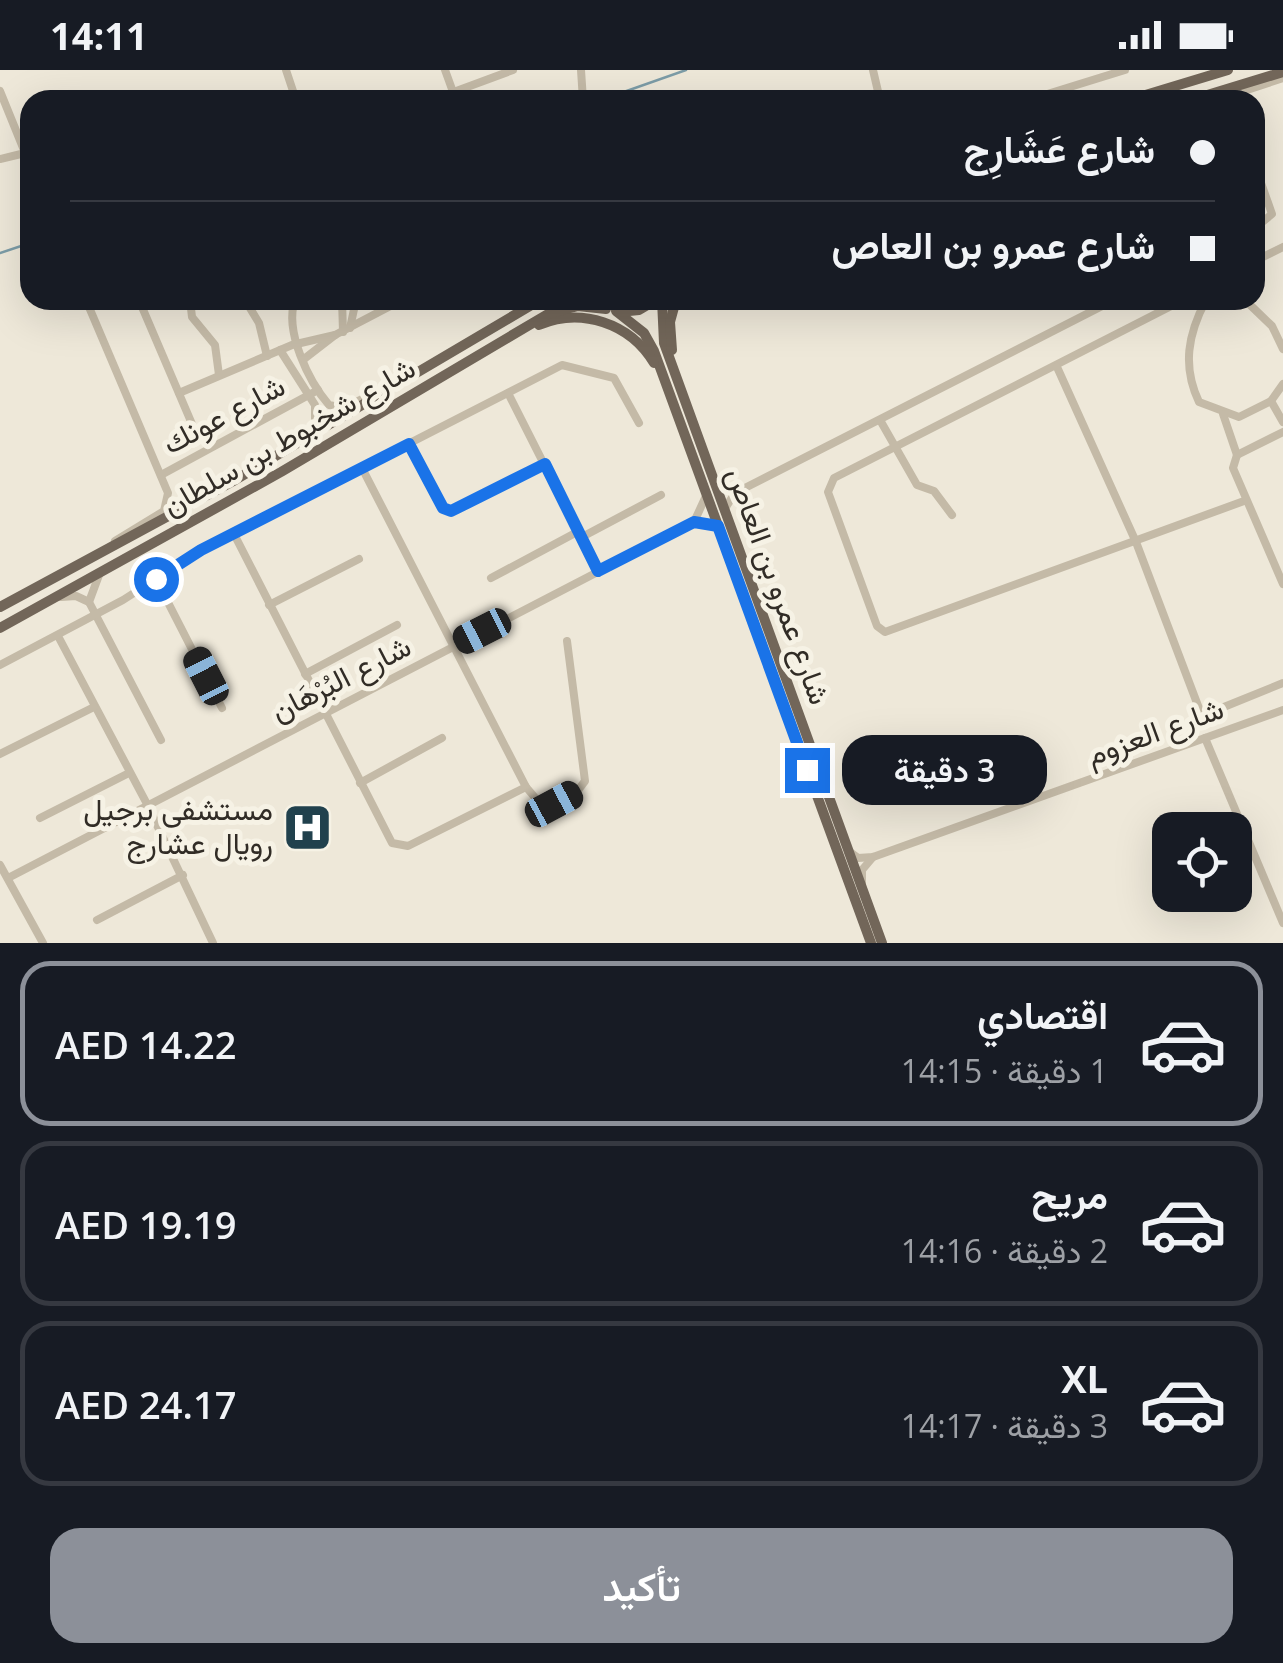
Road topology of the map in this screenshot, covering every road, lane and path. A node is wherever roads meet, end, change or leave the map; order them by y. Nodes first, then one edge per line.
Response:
1 (513, 70) edge
2 (1080, 70) edge
3 (1125, 70) edge
4 (1228, 70) edge
5 (1283, 75) edge
6 (1084, 82) junction
7 (0, 90) edge
8 (458, 90) edge
9 (1059, 90) edge
10 (1162, 90) edge
11 (1228, 90) edge
12 (1246, 90) edge
13 (20, 140) edge
14 (1265, 194) edge
15 (1265, 220) edge
16 (90, 310) edge
17 (143, 310) edge
18 (191, 310) edge
19 (251, 310) edge
20 (292, 310) edge
21 (342, 310) edge
22 (352, 310) edge
23 (384, 310) edge
24 (523, 310) edge
25 (563, 310) edge
26 (611, 310) joint
27 (639, 310) edge
28 (660, 310) edge
29 (673, 310) edge
30 (1094, 310) edge
31 (1164, 310) edge
32 (1202, 310) edge
33 (1255, 310) edge
34 (343, 332) junction
35 (298, 343) junction
36 (1283, 349) edge
37 (280, 350) junction
38 (267, 356) junction
39 (304, 361) junction
40 (1058, 367) junction
41 (295, 368) junction
42 (450, 372) junction
43 (218, 375) junction
44 (1283, 384) edge
45 (393, 387) junction
46 (318, 390) junction
47 (179, 393) junction
48 (508, 393) junction
49 (308, 395) junction
50 (1271, 400) junction
51 (1222, 414) junction
52 (687, 420) junction
53 (880, 420) junction
54 (1283, 422) edge
55 (639, 423) dead end
56 (315, 432) junction
57 (1283, 432) edge
58 (198, 438) dead end
59 (409, 444) junction
60 (897, 446) junction
61 (1237, 455) junction
62 (545, 464) junction
63 (362, 468) junction
64 (161, 475) junction
65 (235, 480) junction
66 (711, 490) junction
67 (735, 493) junction
68 (168, 494) junction
69 (661, 495) dead end
70 (1244, 501) junction
71 (724, 510) junction
72 (952, 515) dead end
73 (694, 522) junction
74 (718, 526) junction
75 (234, 534) junction
76 (580, 534) junction
77 (1136, 542) junction
78 (106, 551) junction
79 (358, 559) dead end
80 (598, 571) junction
81 (99, 575) junction
82 (490, 578) dead end
83 (156, 579) junction
84 (1283, 584) edge
85 (56, 598) junction
86 (89, 602) junction
87 (269, 605) junction
88 (0, 607) edge
89 (95, 615) junction
90 (397, 625) dead end
91 (0, 628) edge
92 (58, 636) junction
93 (567, 640) dead end
94 (454, 646) junction
95 (0, 665) edge
96 (305, 674) junction
97 (1283, 683) edge
98 (94, 707) junction
99 (222, 708) dead end
100 (1283, 710) edge
101 (324, 712) junction
102 (442, 738) dead end
103 (1205, 738) junction
104 (161, 740) dead end
105 (0, 754) edge
106 (129, 773) junction
107 (360, 783) junction
108 (526, 787) junction
109 (146, 804) junction
110 (40, 818) dead end
111 (843, 840) junction
112 (873, 857) junction
113 (0, 865) edge
114 (182, 875) junction
115 (10, 877) junction
116 (863, 892) junction
117 (97, 920) dead end
118 (1283, 923) edge
119 (39, 942) edge
120 (212, 943) edge
121 (871, 943) edge
122 (882, 943) edge

1 - 8 street
2 - 6 street
3 - 6 street
4 - 10 main road
5 - 11 main road
5 - 12 street
6 - 9 street
7 - 13 street
14 - 15 street
16 - 64 street
17 - 47 street
18 - 43 street
19 - 38 street
20 - 35 street
21 - 34 street
22 - 34 street
23 - 34 street
24 - 45 main road, شارع شخبوط بن سلطان
25 - 42 main road, شارع شخبوط بن سلطان
26 - 27 main road, شارع شخبوط بن سلطان
26 - 52 main road, شارع عمرو بن العاص
28 - 52 main road, شارع عمرو بن العاص
29 - 52 main road
30 - 53 street
31 - 40 street
32 - 51 street
33 - 36 street
34 - 35 street
34 - 39 street
35 - 37 street
35 - 39 street
37 - 38 street
37 - 41 street
38 - 43 street
39 - 41 street
39 - 46 street
40 - 60 street
40 - 77 street
41 - 49 street
42 - 52 main road
42 - 81 main road, شارع شخبوط بن سلطان
43 - 47 street
44 - 50 street
45 - 46 street, شارع عونك
45 - 56 main road, شارع شخبوط بن سلطان
46 - 49 street, شارع عونك
47 - 58 street
48 - 55 street
48 - 59 street
48 - 62 street
49 - 56 street, شارع عونك
49 - 64 street, شارع عونك
50 - 51 street
50 - 54 street
51 - 61 street
52 - 66 main road, شارع عمرو بن العاص
53 - 60 street
53 - 67 street
56 - 65 main road, شارع شخبوط بن سلطان
57 - 61 street
59 - 62 street
59 - 63 street
60 - 72 street
60 - 77 street
61 - 70 street
62 - 76 street
63 - 75 street
63 - 94 street
64 - 68 street
65 - 68 street
65 - 78 main road, شارع شخبوط بن سلطان
66 - 67 street
66 - 71 main road, شارع عمرو بن العاص
66 - 73 street
66 - 74 main road, شارع عمرو بن العاص
67 - 71 street
68 - 78 street
69 - 76 street
70 - 77 street
70 - 84 street
71 - 111 main road, شارع عمرو بن العاص
73 - 74 street
73 - 80 street, شارع البُرْهَان
74 - 121 main road, شارع عمرو بن العاص
75 - 83 street
75 - 87 street
76 - 80 street
76 - 82 street
77 - 97 street
78 - 88 main road, شارع شخبوط بن سلطان
79 - 87 street
80 - 94 street, شارع البُرْهَان
81 - 85 main road, شارع شخبوط بن سلطان
81 - 86 street
83 - 89 street
83 - 99 street
85 - 86 street
85 - 91 main road, شارع شخبوط بن سلطان
86 - 89 street
87 - 96 street
89 - 92 street
89 - 104 street
90 - 96 street
92 - 95 street
92 - 98 street
93 - 108 street
94 - 101 street, شارع البُرْهَان
94 - 108 street
96 - 101 street
98 - 105 street
98 - 106 street
100 - 103 street, شارع العزوم
101 - 107 street
101 - 109 street, شارع البُرْهَان
102 - 107 street
103 - 112 street, شارع العزوم
103 - 118 street
106 - 109 street
106 - 110 street
107 - 108 street
109 - 114 street
109 - 115 street, شارع البُرْهَان
111 - 112 street
111 - 116 main road, شارع عمرو بن العاص
112 - 116 street
113 - 115 street
114 - 117 street
114 - 120 street
115 - 119 street
116 - 122 main road, شارع عمرو بن العاص

